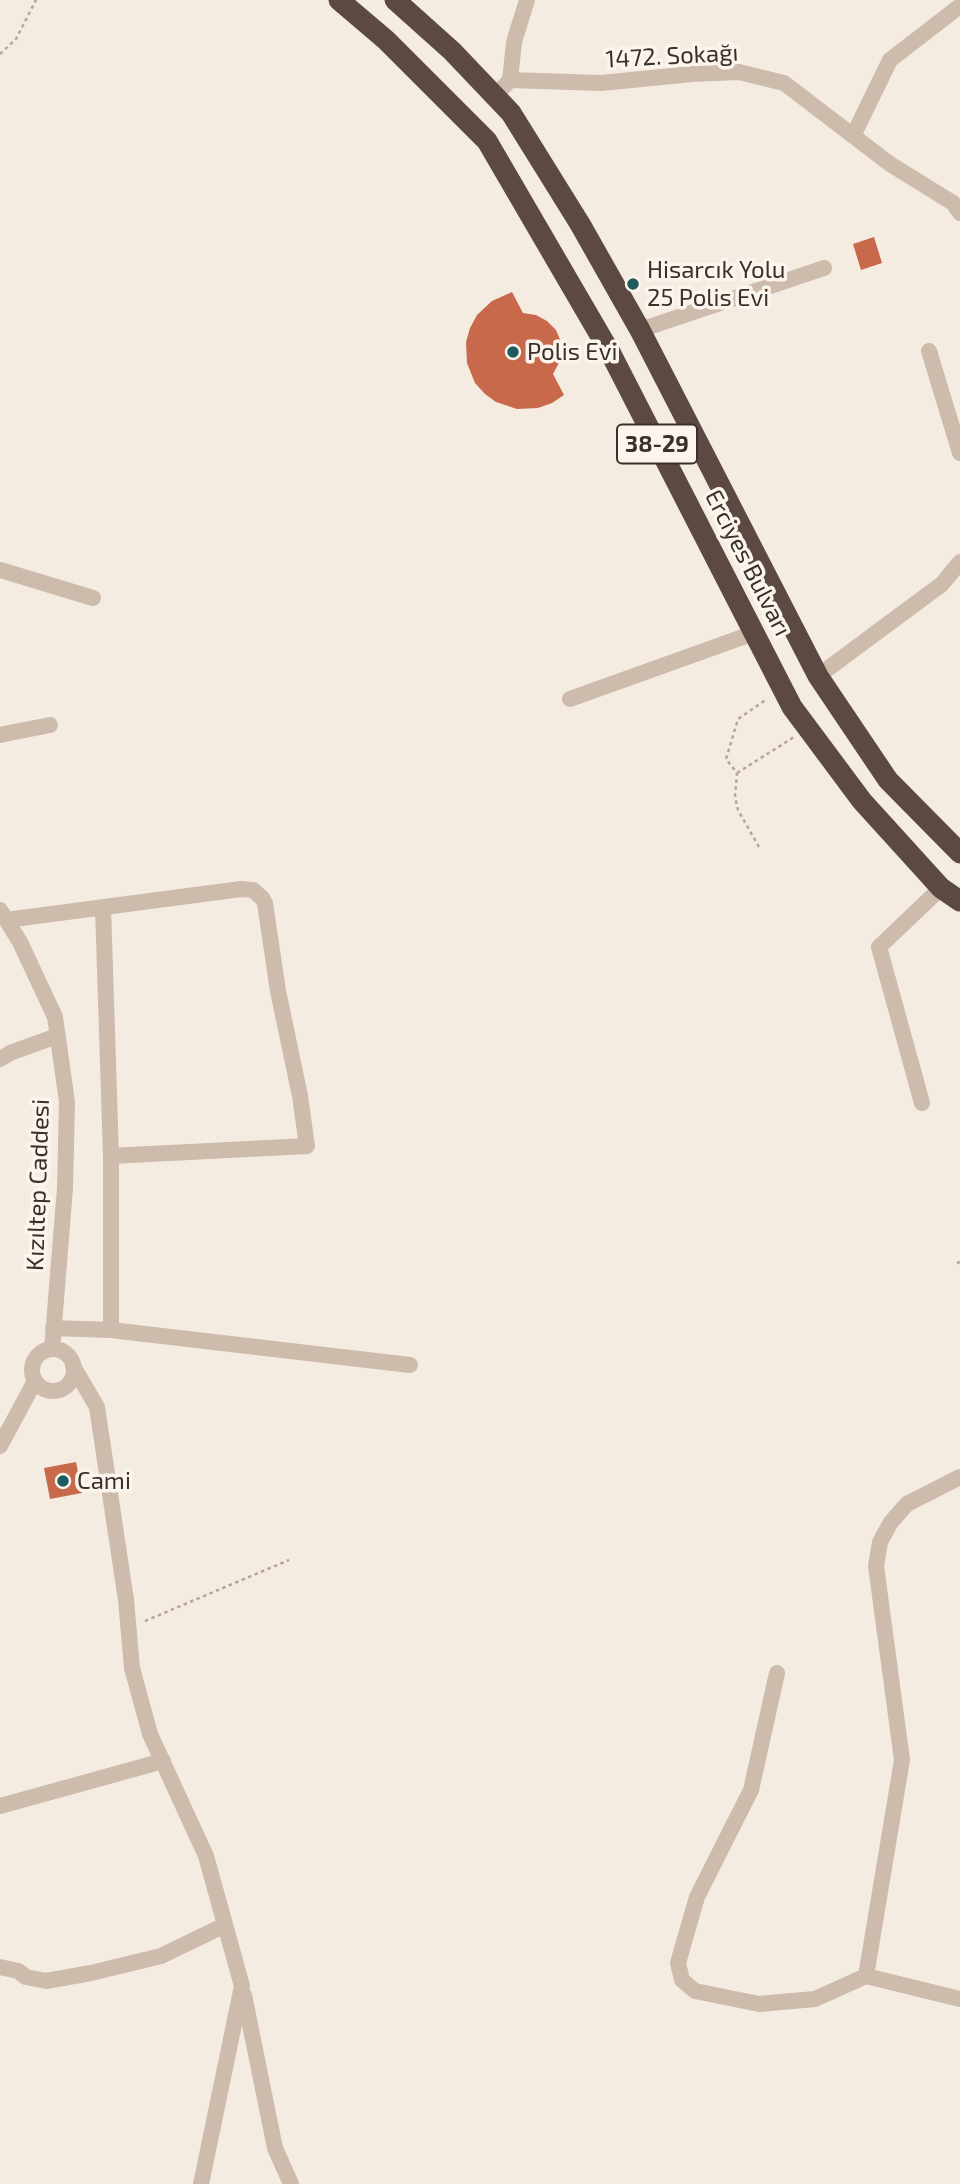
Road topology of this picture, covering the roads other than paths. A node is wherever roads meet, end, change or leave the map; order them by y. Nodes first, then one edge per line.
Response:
1 (339, 0) edge
2 (395, 0) edge
3 (527, 0) edge
4 (960, 6) edge
5 (510, 80) junction
6 (495, 96) junction
7 (853, 135) junction
8 (960, 213) edge
9 (824, 268) dead end
10 (640, 330) junction
11 (929, 351) dead end
12 (960, 453) edge
13 (960, 562) edge
14 (0, 570) edge
15 (960, 583) edge
16 (942, 584) junction
17 (93, 598) dead end
18 (754, 633) junction
19 (818, 676) junction
20 (570, 699) dead end
21 (50, 725) dead end
22 (0, 735) edge
23 (960, 853) edge
24 (940, 888) junction
25 (960, 901) edge
26 (103, 907) junction
27 (3, 915) edge
28 (57, 1036) junction
29 (0, 1059) edge
30 (922, 1103) dead end
31 (111, 1156) junction
32 (53, 1328) junction
33 (111, 1330) junction
34 (52, 1349) junction
35 (410, 1365) dead end
36 (73, 1366) junction
37 (35, 1381) junction
38 (0, 1446) edge
39 (960, 1477) edge
40 (776, 1673) dead end
41 (163, 1761) junction
42 (0, 1807) edge
43 (225, 1925) junction
44 (0, 1967) edge
45 (866, 1976) junction
46 (242, 1986) junction
47 (960, 1999) edge
48 (201, 2184) edge
49 (291, 2184) edge

1 - 18 highway, Erciyes Bulvarı / 38-29
2 - 6 highway, Erciyes Bulvarı / 38-29
3 - 5 street
4 - 7 street
5 - 6 street
5 - 7 street, 1472. Sokağı
6 - 10 highway, Erciyes Bulvarı / 38-29
7 - 8 street, 1472. Sokağı
9 - 10 street
10 - 19 highway, Erciyes Bulvarı / 38-29
11 - 12 street
13 - 16 street
14 - 17 street
15 - 16 street
16 - 19 street
18 - 20 street
18 - 24 highway, Erciyes Bulvarı / 38-29
19 - 23 highway, Erciyes Bulvarı / 38-29
21 - 22 street
24 - 25 highway, Erciyes Bulvarı / 38-29
24 - 30 street
26 - 27 street
26 - 31 street
26 - 31 street
27 - 28 street, Kızıltep Caddesi
28 - 29 street
28 - 32 street, Kızıltep Caddesi
31 - 33 street
32 - 33 street
32 - 34 street, Kızıltep Caddesi
33 - 35 street
34 - 36 street
34 - 37 street
36 - 37 street
36 - 41 street
37 - 38 street
39 - 45 street
40 - 45 street
41 - 42 street
41 - 43 street
43 - 44 street
43 - 46 street
45 - 47 street
46 - 48 street
46 - 49 street

